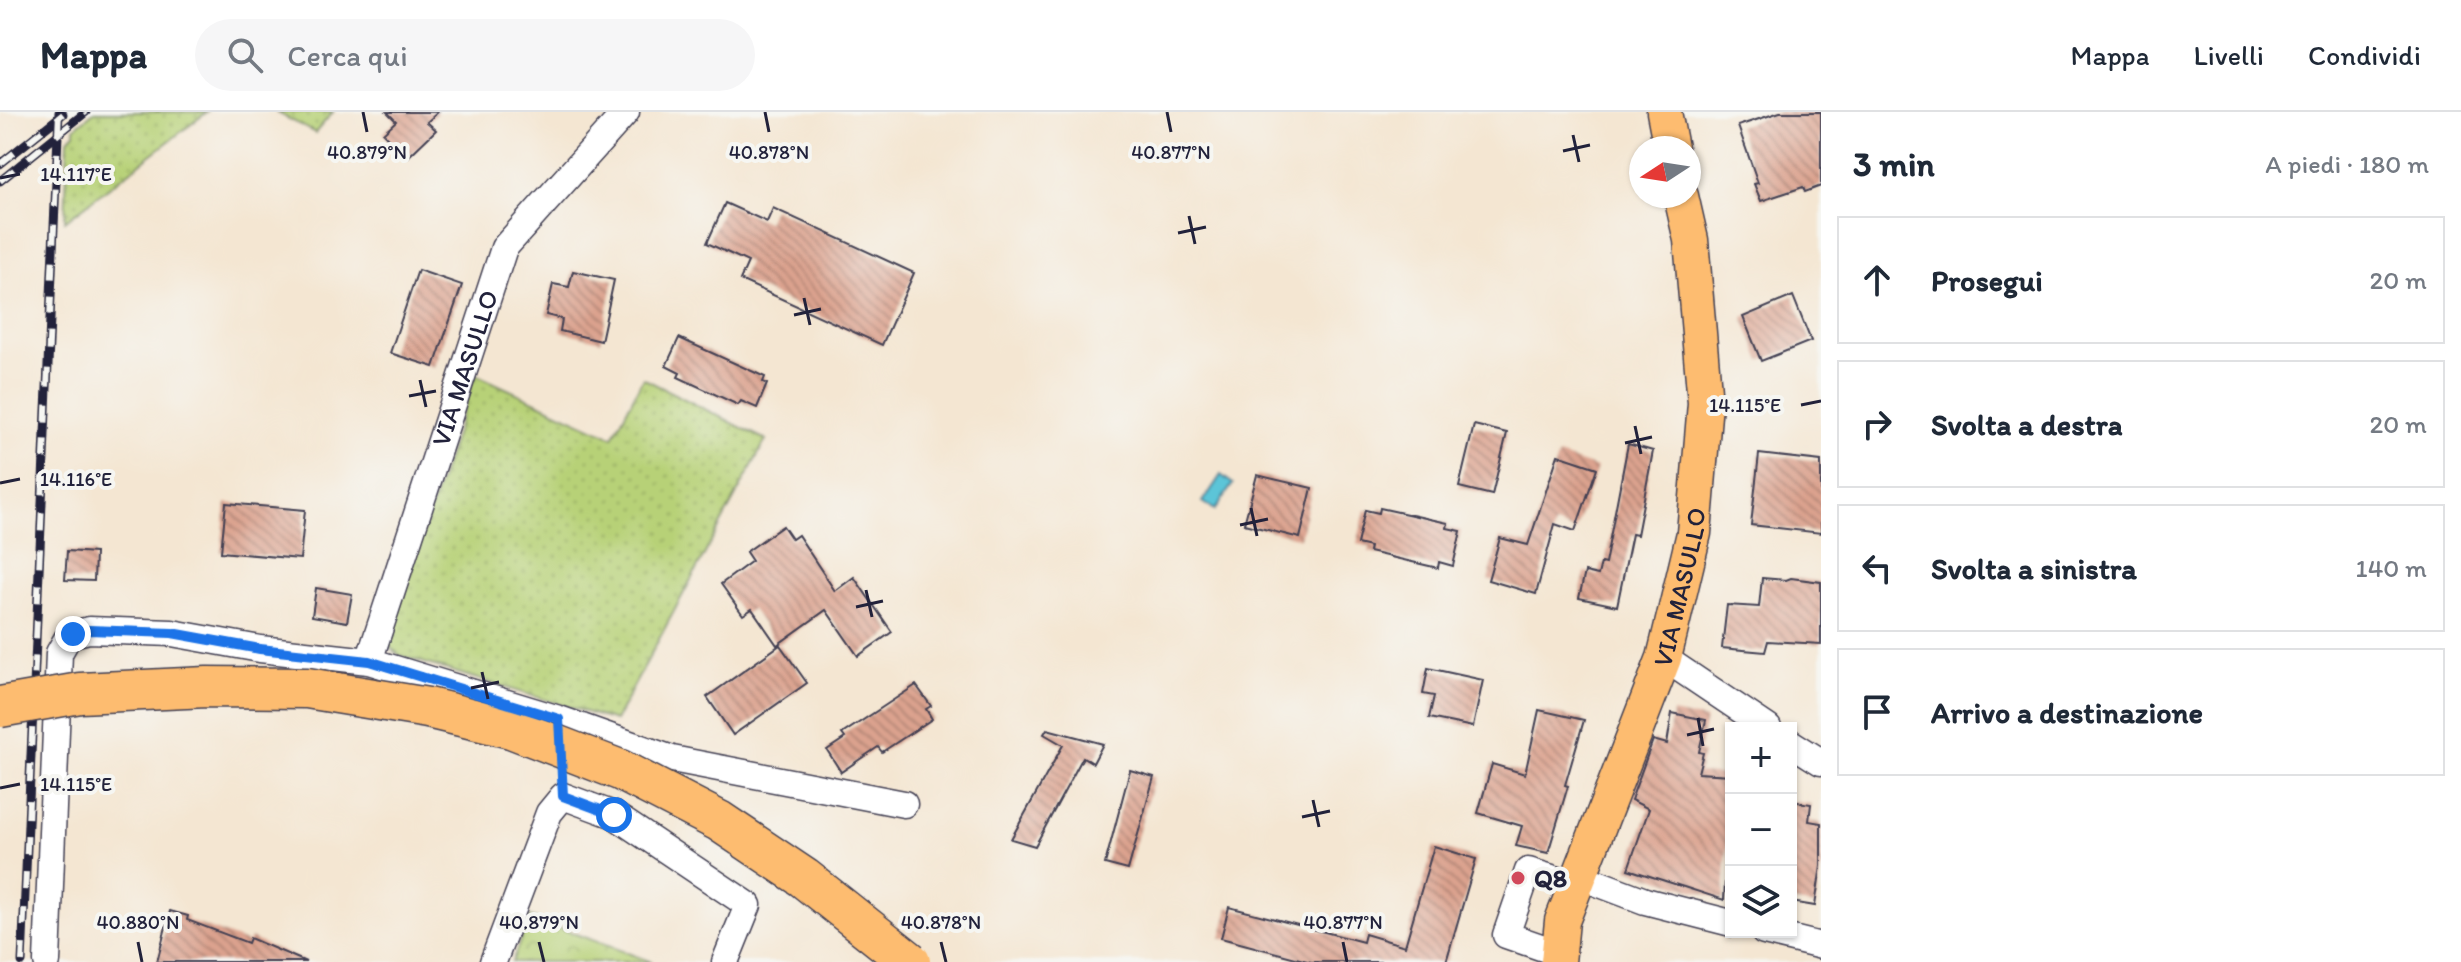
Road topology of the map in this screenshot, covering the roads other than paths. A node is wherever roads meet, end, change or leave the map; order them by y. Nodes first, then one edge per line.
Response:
1 (626, 112) edge
2 (1664, 112) edge
3 (1669, 136) edge
4 (1684, 208) edge
5 (1664, 658) junction
6 (369, 661) junction
7 (0, 707) edge
8 (559, 719) junction
9 (1759, 722) edge
10 (1797, 747) edge
11 (1821, 762) edge
12 (563, 796) junction
13 (904, 804) dead end
14 (1577, 881) junction
15 (1725, 921) edge
16 (1788, 938) edge
17 (1821, 946) edge
18 (1558, 957) edge
19 (47, 962) edge
20 (493, 962) edge
21 (725, 962) edge
22 (910, 962) edge

1 - 6 street, VIA MASULLO
2 - 3 main road
4 - 5 main road, VIA MASULLO
5 - 9 street
5 - 14 main road, VIA MASULLO
6 - 8 street
6 - 19 street
7 - 22 highway, bridge
8 - 12 street
8 - 13 street
10 - 11 street
12 - 20 street
12 - 21 street
14 - 15 street
14 - 18 main road, VIA MASULLO
14 - 18 street
16 - 17 street

